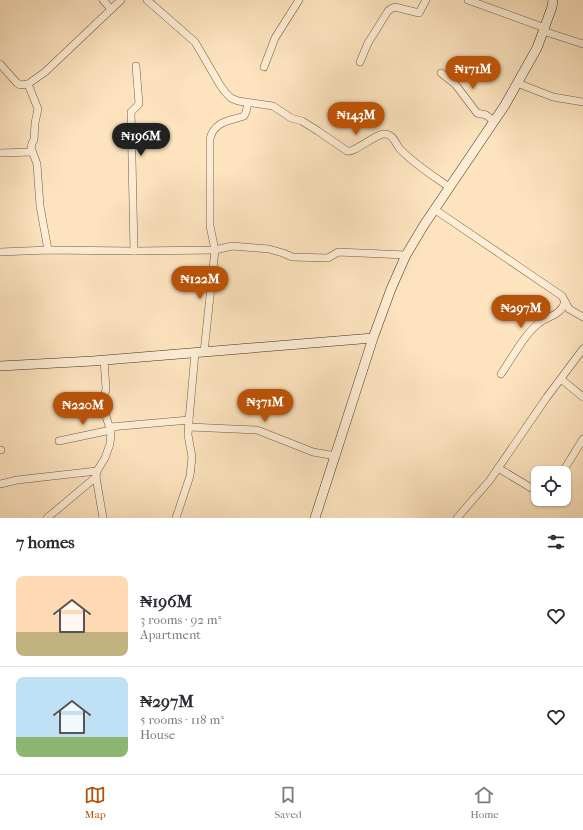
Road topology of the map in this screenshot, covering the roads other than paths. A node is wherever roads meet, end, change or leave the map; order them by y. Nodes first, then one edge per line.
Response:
1 (102, 0) edge
2 (121, 0) edge
3 (147, 0) edge
4 (299, 0) edge
5 (426, 0) edge
6 (468, 0) edge
7 (553, 0) edge
8 (111, 9) junction
9 (544, 29) junction
10 (583, 44) edge
11 (360, 62) dead end
12 (0, 64) edge
13 (136, 66) dead end
14 (264, 67) dead end
15 (441, 72) dead end
16 (517, 83) junction
17 (28, 84) junction
18 (583, 102) edge
19 (248, 103) junction
20 (494, 121) junction
21 (32, 152) junction
22 (0, 153) edge
23 (449, 186) junction
24 (434, 209) junction
25 (48, 250) junction
26 (215, 250) junction
27 (134, 251) junction
28 (0, 252) edge
29 (406, 255) junction
30 (565, 302) junction
31 (583, 317) edge
32 (373, 338) junction
33 (583, 349) edge
34 (199, 352) junction
35 (104, 360) junction
36 (0, 366) edge
37 (501, 374) dead end
38 (561, 378) junction
39 (583, 397) edge
40 (189, 423) junction
41 (110, 428) junction
42 (583, 440) edge
43 (59, 441) dead end
44 (336, 456) junction
45 (566, 466) edge
46 (498, 468) junction
47 (96, 474) junction
48 (0, 484) edge
49 (531, 488) edge
50 (46, 518) edge
51 (103, 518) edge
52 (176, 518) edge
53 (315, 518) edge
54 (457, 518) edge

1 - 8 street
2 - 8 street
3 - 19 street
4 - 14 street
5 - 11 street
6 - 9 street
7 - 9 street
8 - 17 street
9 - 10 street
9 - 16 street
12 - 17 street
13 - 27 street
15 - 20 street
16 - 18 street
16 - 20 street
17 - 21 street
19 - 23 street
19 - 26 street
20 - 23 street
21 - 22 street
21 - 25 street
23 - 24 street
24 - 29 street
24 - 30 street
25 - 27 street
25 - 28 street
26 - 27 street
26 - 29 street
26 - 34 street
29 - 32 street
30 - 31 street
30 - 37 street
32 - 34 street
32 - 44 street
33 - 38 street
34 - 35 street
34 - 40 street
35 - 36 street
35 - 41 street
38 - 39 street
38 - 46 street
40 - 41 street
40 - 44 street
40 - 52 street
41 - 43 street
41 - 47 street
42 - 45 street
44 - 53 street
46 - 49 street
46 - 54 street
47 - 48 street
47 - 50 street
47 - 51 street

